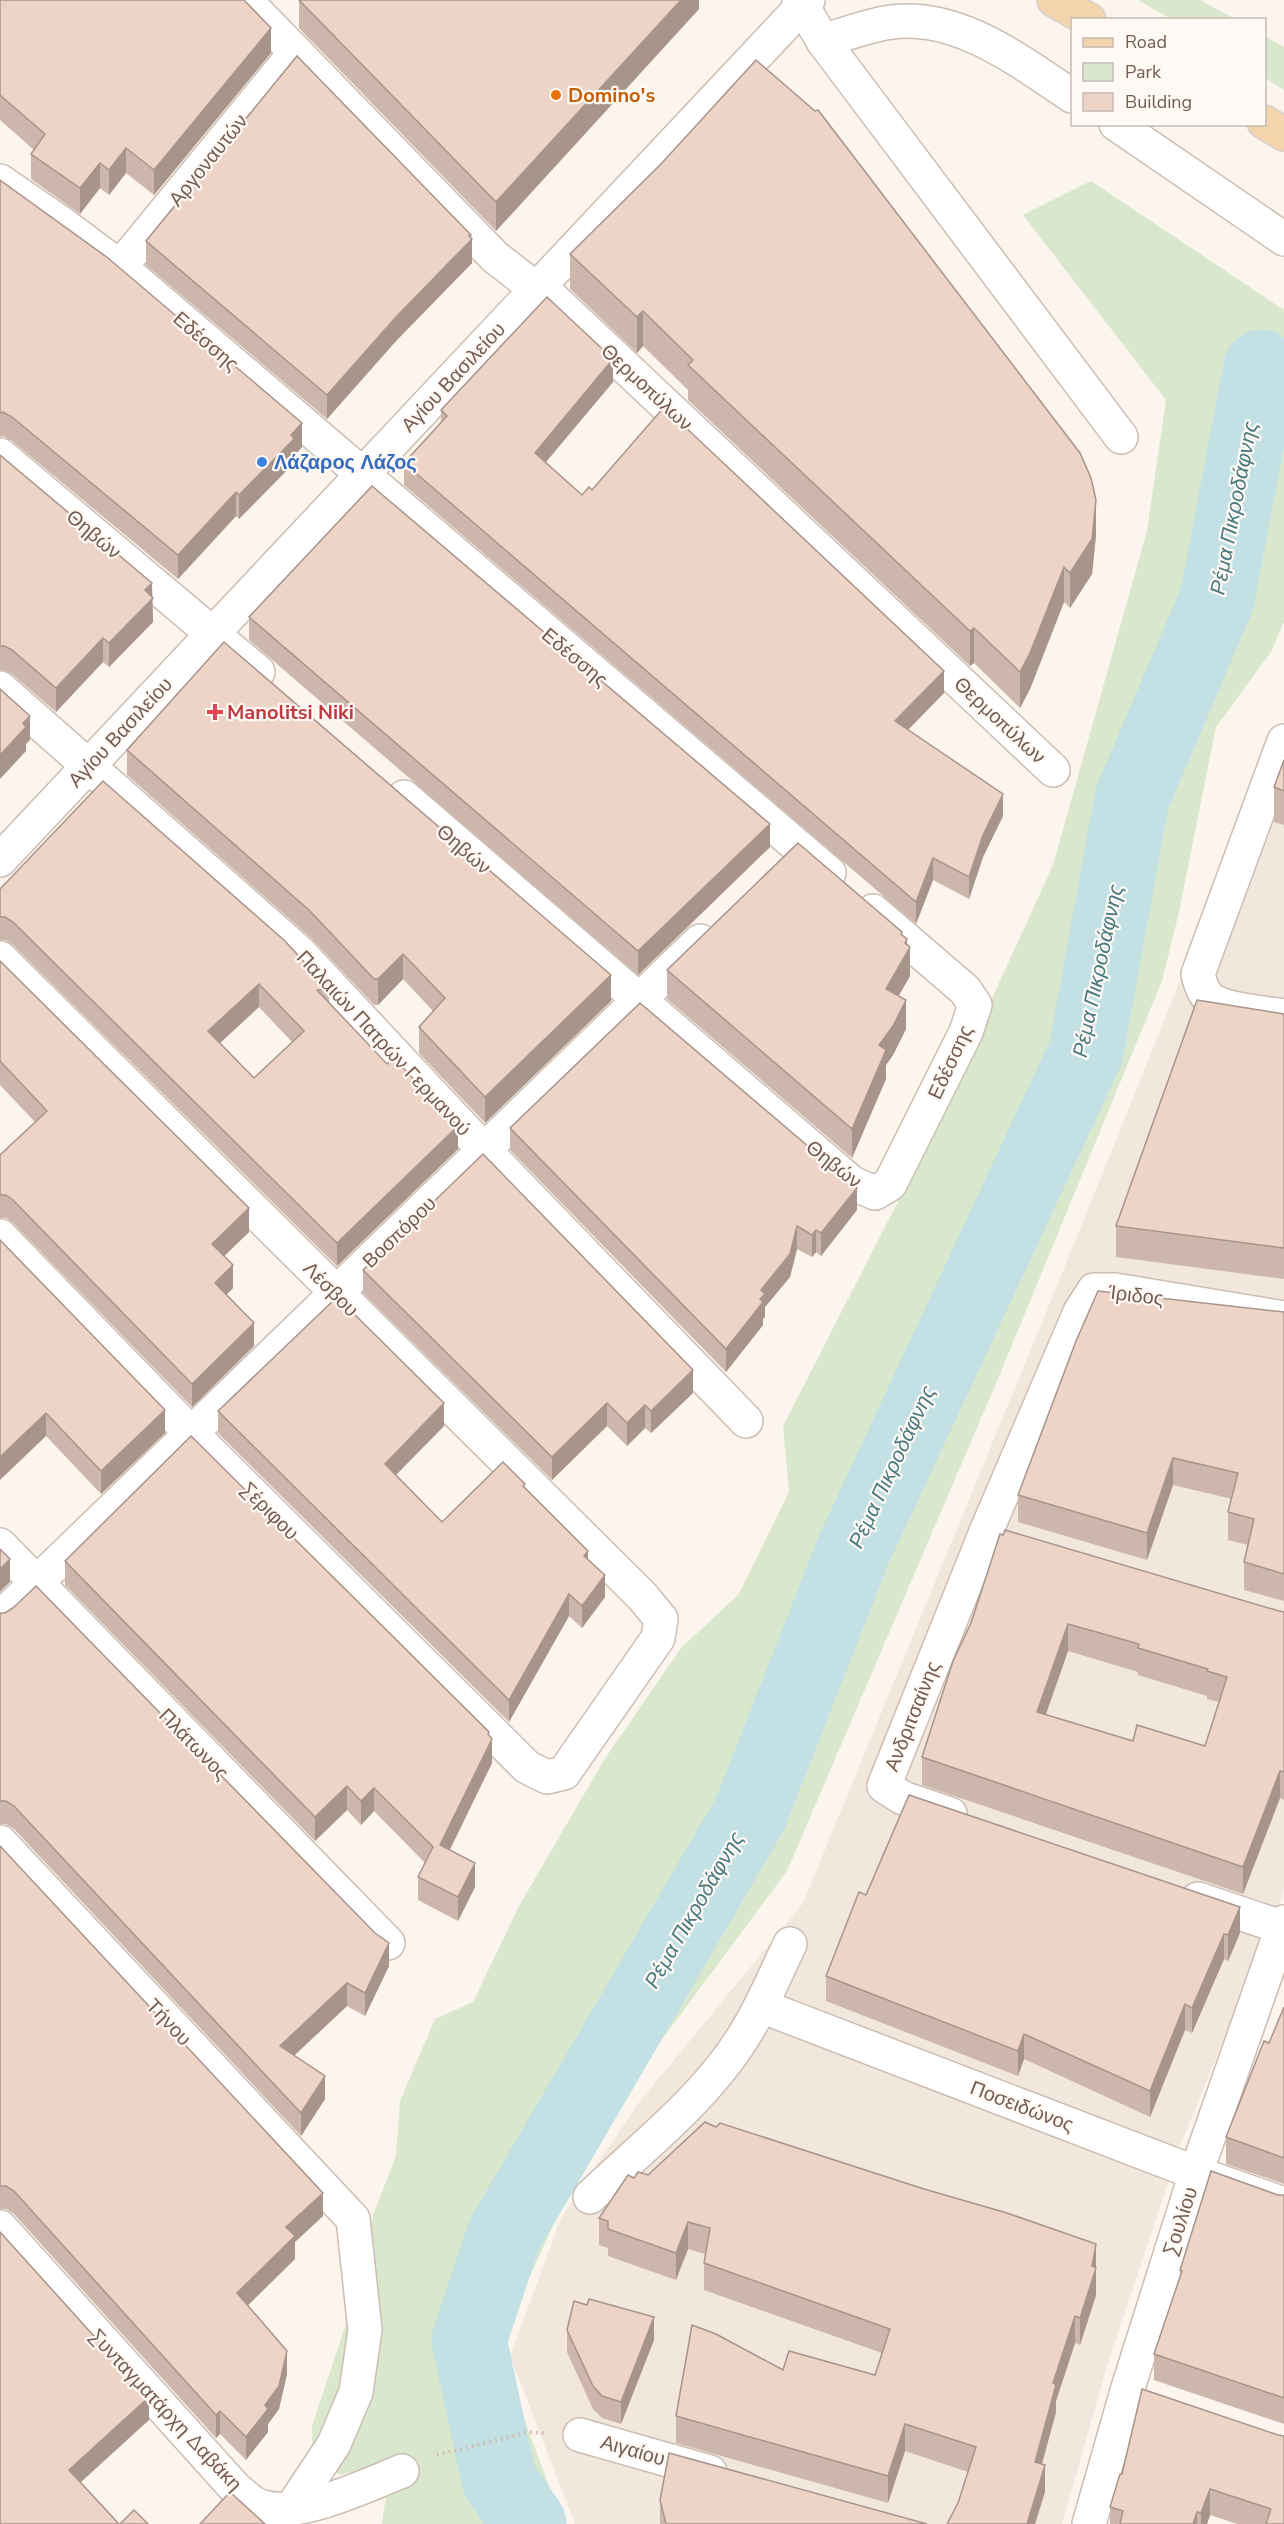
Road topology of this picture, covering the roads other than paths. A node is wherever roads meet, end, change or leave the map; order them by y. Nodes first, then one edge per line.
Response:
1 (245, 0) edge
2 (1054, 0) edge
3 (803, 2) edge
4 (1086, 18) edge
5 (823, 41) junction
6 (296, 52) junction
7 (1071, 95) edge
8 (1266, 123) edge
9 (1119, 126) edge
10 (1284, 134) edge
11 (0, 181) edge
12 (1284, 239) edge
13 (120, 267) junction
14 (536, 289) junction
15 (1121, 436) dead end
16 (0, 455) edge
17 (361, 475) junction
18 (212, 633) junction
19 (0, 688) edge
20 (276, 688) edge
21 (1284, 741) edge
22 (88, 766) junction
23 (1053, 770) dead end
24 (385, 781) edge
25 (798, 846) junction
26 (0, 860) edge
27 (773, 870) edge
28 (723, 918) edge
29 (0, 958) edge
30 (640, 999) junction
31 (1284, 1016) edge
32 (484, 1150) junction
33 (875, 1193) joint
34 (0, 1236) edge
35 (1094, 1290) joint
36 (336, 1294) junction
37 (1284, 1318) edge
38 (746, 1421) dead end
39 (191, 1433) junction
40 (0, 1545) edge
41 (36, 1582) junction
42 (0, 1618) edge
43 (547, 1777) joint
44 (981, 1825) edge
45 (0, 1842) edge
46 (1170, 1890) edge
47 (1283, 1926) edge
48 (388, 1943) edge
49 (790, 1944) dead end
50 (761, 2006) junction
51 (1196, 2173) junction
52 (590, 2197) dead end
53 (1284, 2204) edge
54 (0, 2227) edge
55 (1127, 2391) junction
56 (1160, 2402) edge
57 (580, 2435) dead end
58 (415, 2464) road end
59 (737, 2480) edge
60 (291, 2509) junction
61 (1089, 2524) edge

1 - 6 street, Θερμοπύλων
2 - 4 main road
3 - 5 street
3 - 14 street, Αγίου Βασιλείου
5 - 7 street
5 - 15 street
6 - 13 street, Αργοναυτών
6 - 14 street, Θερμοπύλων
8 - 10 main road
9 - 12 street
11 - 13 street, Εδέσσης
13 - 17 street, Εδέσσης
14 - 17 street, Αγίου Βασιλείου
14 - 23 street, Θερμοπύλων
16 - 18 street, Θηβών
17 - 18 street, Αγίου Βασιλείου
17 - 25 street, Εδέσσης
18 - 20 street, Θηβών
18 - 22 street, Αγίου Βασιλείου
19 - 22 street, Παλαιών Πατρών Γερμανού
21 - 31 street
22 - 26 street, Αγίου Βασιλείου
22 - 32 street, Παλαιών Πατρών Γερμανού
24 - 30 street, Θηβών
25 - 27 street
25 - 33 street, Εδέσσης
28 - 30 street, Βοσπόρου
29 - 36 street, Λέσβου
30 - 32 street, Βοσπόρου
30 - 33 street, Θηβών
32 - 36 street, Βοσπόρου
32 - 38 street, Παλαιών Πατρών Γερμανού
34 - 39 street, Σέριφου
35 - 37 street, Ίριδος
35 - 44 street, Ανδριτσαίνης
36 - 39 street, Βοσπόρου
36 - 43 street, Λέσβου
39 - 41 street, Βοσπόρου
39 - 43 street, Σέριφου
40 - 41 street, Πλάτωνος
41 - 42 street, Βοσπόρου
41 - 48 street, Πλάτωνος
45 - 60 street, Τήνου
46 - 47 street
47 - 51 street, Σουλίου
49 - 50 street
50 - 51 street, Ποσειδώνος
50 - 52 street
51 - 53 street, Ποσειδώνος
51 - 55 street, Σουλίου
54 - 60 street, Συνταγματάρχη Δαβάκη
55 - 56 street
55 - 61 street, Σουλίου
57 - 59 street, Αιγαίου
58 - 60 street, Συνταγματάρχη Δαβάκη

